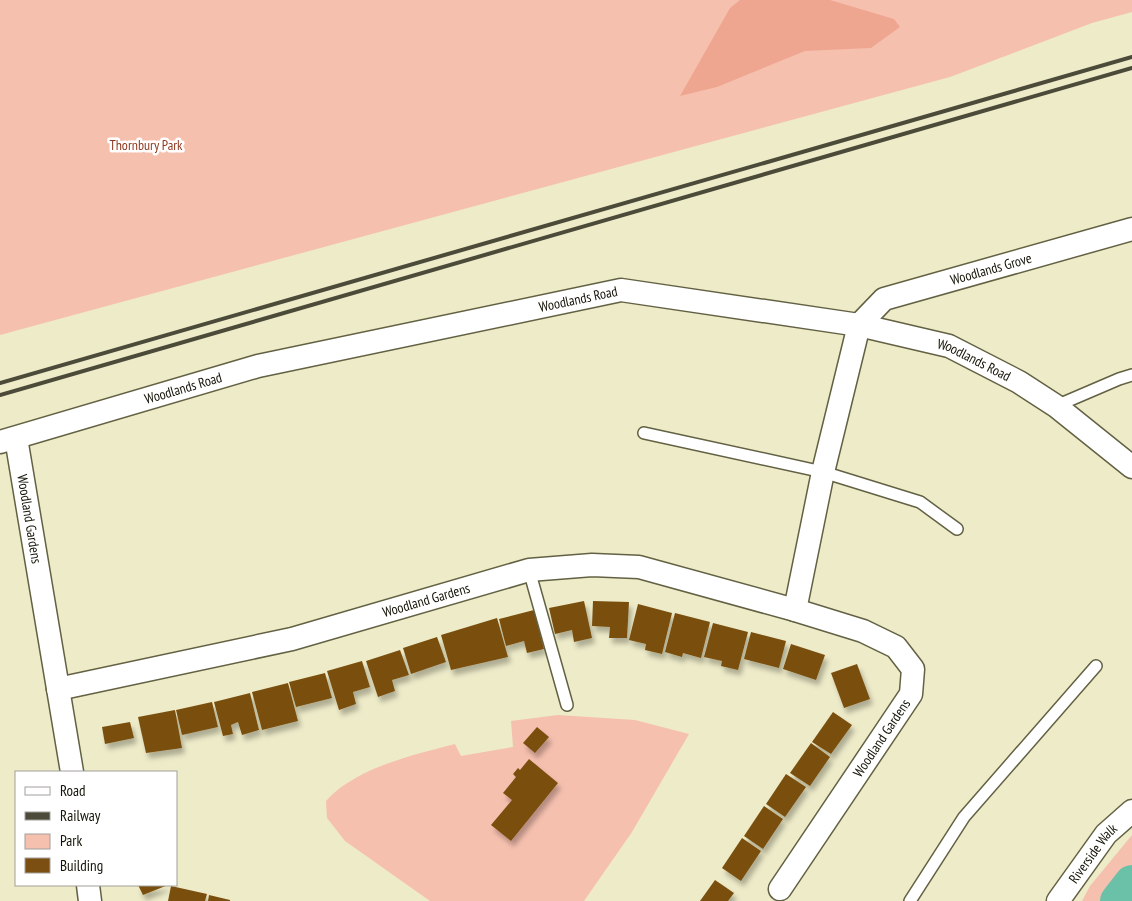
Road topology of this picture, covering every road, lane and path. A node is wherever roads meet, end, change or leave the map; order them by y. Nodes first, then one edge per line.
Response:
1 (1132, 229) edge
2 (859, 325) junction
3 (1132, 375) edge
4 (1056, 406) junction
5 (644, 433) dead end
6 (8, 440) edge
7 (1132, 466) edge
8 (823, 472) junction
9 (957, 529) dead end
10 (529, 570) junction
11 (795, 610) junction
12 (1096, 666) dead end
13 (58, 690) junction
14 (567, 705) dead end
15 (72, 771) edge
16 (1132, 811) edge
17 (88, 886) edge
18 (782, 897) edge
19 (90, 901) edge
20 (910, 901) edge
21 (1058, 901) edge

1 - 2 street, Woodlands Grove
2 - 4 street, Woodlands Road
2 - 6 street, Woodlands Road
2 - 8 street
3 - 4 lane
4 - 7 street, Woodlands Road
5 - 8 lane
6 - 13 street, Woodland Gardens
8 - 9 lane
8 - 11 street
10 - 11 street, Woodland Gardens
10 - 13 street, Woodland Gardens
10 - 14 lane
11 - 18 street, Woodland Gardens
12 - 20 lane
13 - 15 street, Woodland Gardens
16 - 21 street, Riverside Walk
17 - 19 street

